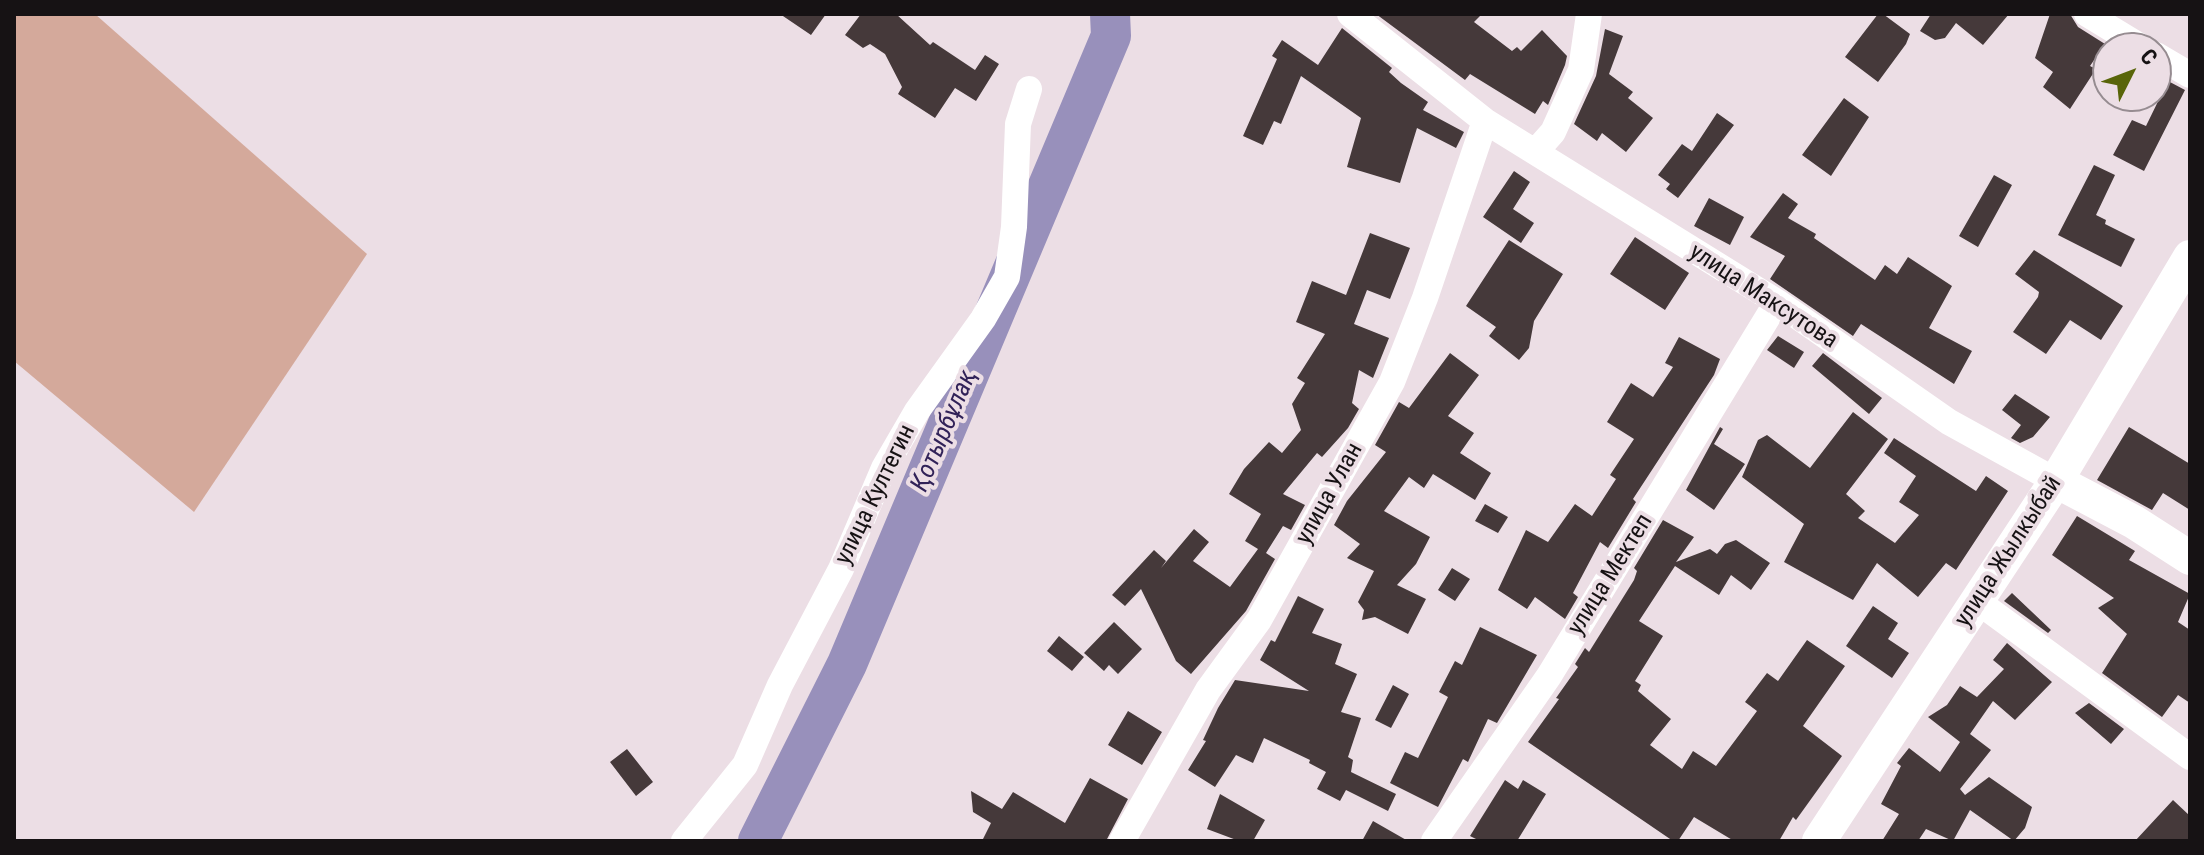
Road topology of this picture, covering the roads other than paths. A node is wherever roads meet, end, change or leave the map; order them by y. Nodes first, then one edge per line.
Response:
1 (1350, 14) edge
2 (1589, 14) edge
3 (2087, 14) edge
4 (2117, 32) edge
5 (2172, 64) edge
6 (2190, 75) edge
7 (1029, 89) dead end
8 (1485, 121) junction
9 (1537, 150) junction
10 (2190, 257) edge
11 (1777, 302) junction
12 (2056, 481) junction
13 (2190, 558) edge
14 (1977, 601) junction
15 (2190, 757) edge
16 (684, 841) edge
17 (1122, 841) edge
18 (1434, 841) edge
19 (1819, 841) edge

1 - 8 street, улица Максутова
2 - 9 street
3 - 4 street
5 - 6 street
7 - 16 street, улица Култегин
8 - 9 street, улица Максутова
8 - 17 street, улица Улан
9 - 11 street, улица Максутова
10 - 12 street, улица Жылкыбай
11 - 12 street, улица Максутова
11 - 18 street, улица Мектеп
12 - 13 street, улица Максутова
12 - 14 street, улица Жылкыбай
14 - 15 street
14 - 19 street, улица Жылкыбай

